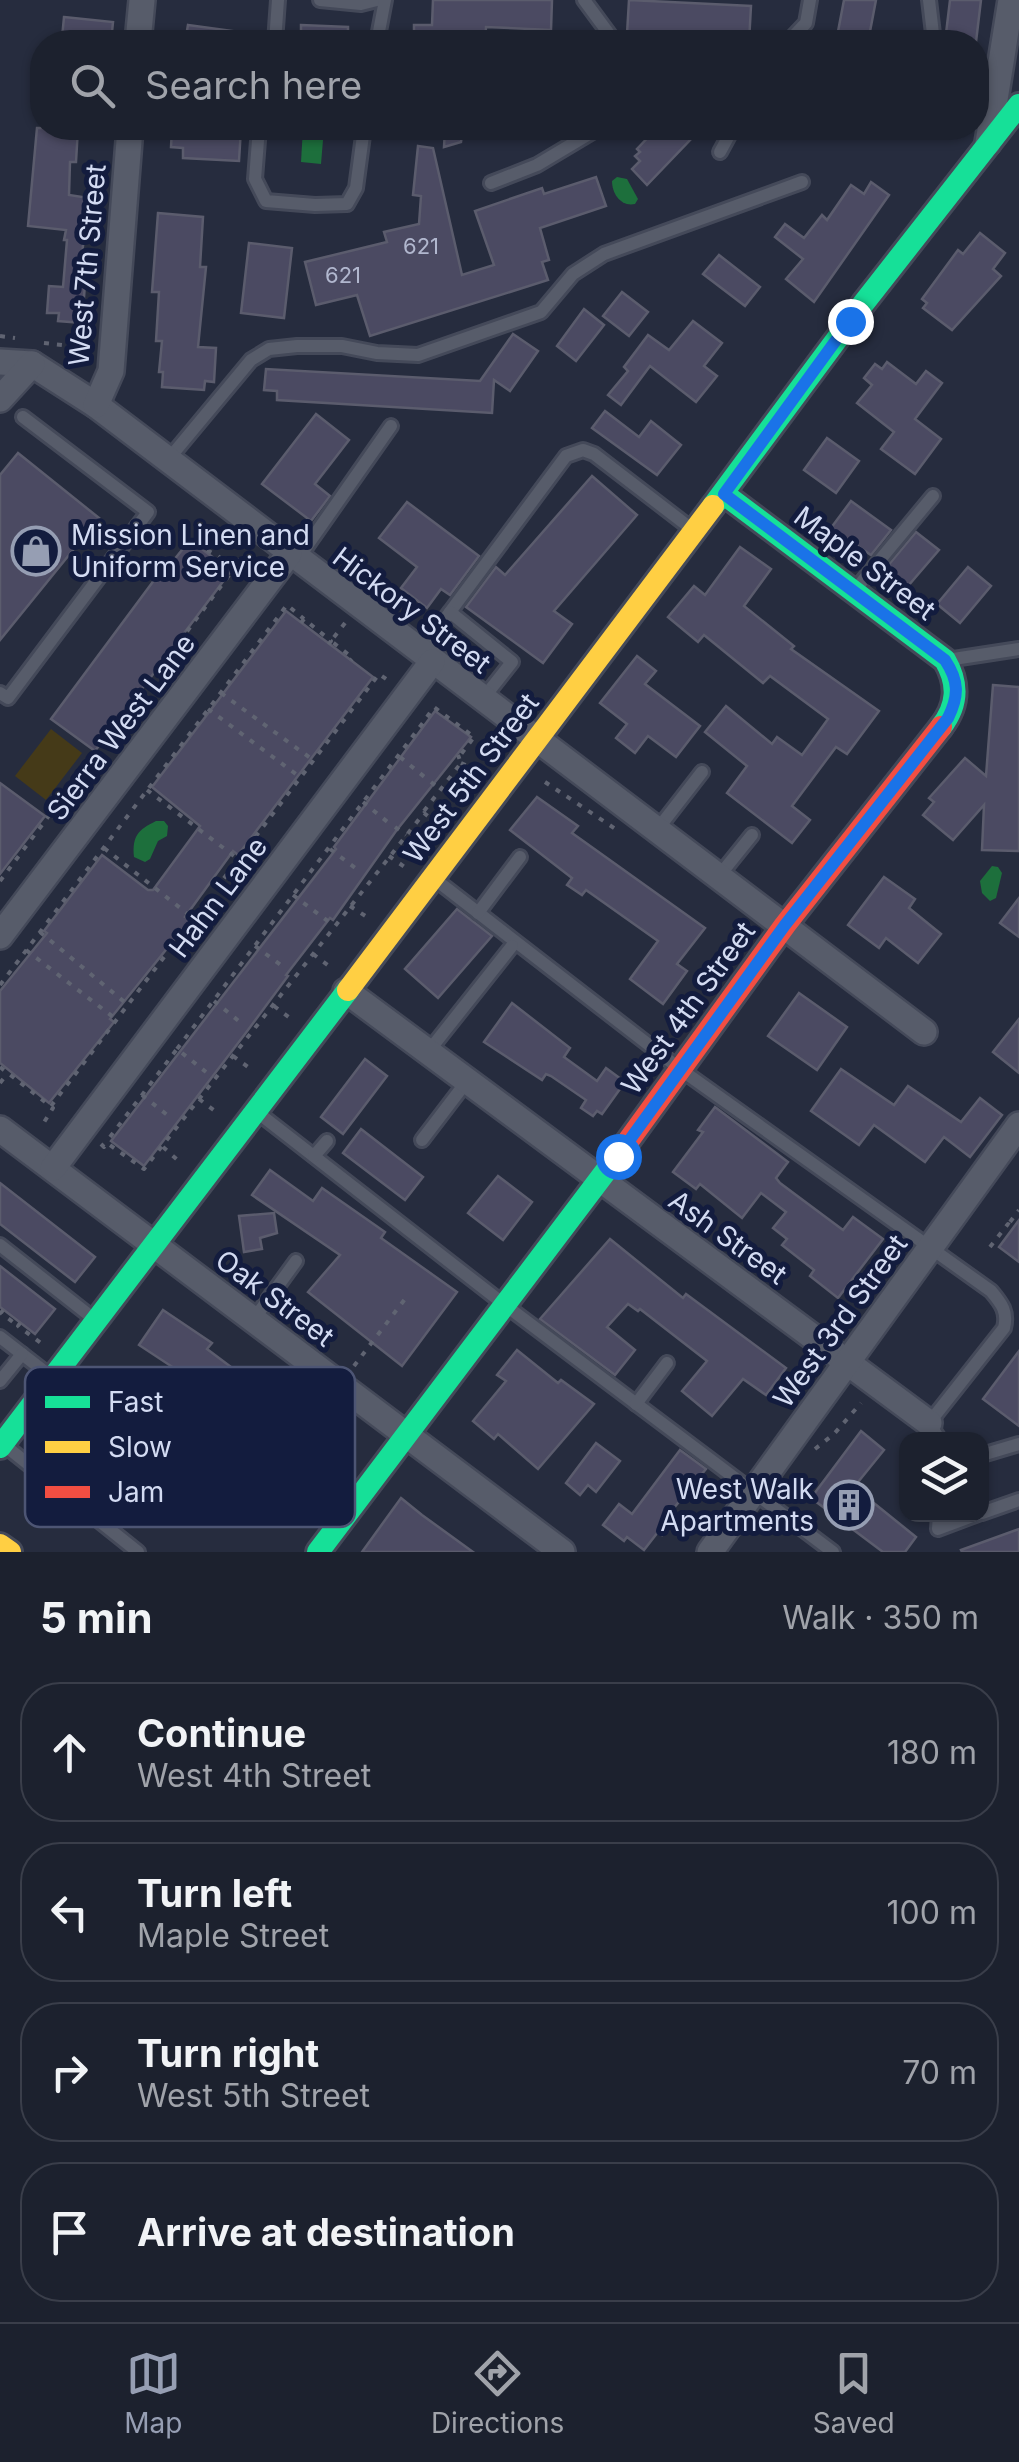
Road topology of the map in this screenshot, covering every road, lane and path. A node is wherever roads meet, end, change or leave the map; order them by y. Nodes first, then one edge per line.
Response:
1 (142, 0) edge
2 (278, 0) edge
3 (320, 0) edge
4 (377, 0) edge
5 (385, 0) edge
6 (584, 0) edge
7 (810, 0) edge
8 (930, 0) edge
9 (1010, 0) edge
10 (139, 30) edge
11 (276, 30) edge
12 (379, 30) edge
13 (606, 30) edge
14 (799, 30) edge
15 (933, 30) edge
16 (989, 100) edge
17 (1019, 105) edge
18 (129, 140) edge
19 (258, 140) edge
20 (362, 140) edge
21 (578, 140) edge
22 (727, 140) edge
23 (988, 140) edge
24 (988, 143) junction
25 (720, 152) dead end
26 (802, 182) dead end
27 (491, 183) dead end
28 (0, 336) edge
29 (17, 338) dead end
30 (94, 345) dead end
31 (33, 353) junction
32 (0, 362) edge
33 (0, 399) edge
34 (96, 405) junction
35 (23, 417) dead end
36 (390, 426) dead end
37 (167, 461) junction
38 (724, 494) junction
39 (933, 496) dead end
40 (695, 532) junction
41 (207, 550) dead end
42 (293, 557) junction
43 (854, 592) junction
44 (450, 612) junction
45 (345, 623) dead end
46 (331, 641) junction
47 (325, 649) dead end
48 (1019, 649) edge
49 (426, 657) junction
50 (351, 660) dead end
51 (945, 660) junction
52 (395, 685) dead end
53 (957, 689) joint
54 (221, 692) junction
55 (0, 693) edge
56 (482, 700) junction
57 (208, 710) junction
58 (536, 742) junction
59 (398, 756) junction
60 (314, 760) junction
61 (462, 764) junction
62 (480, 772) dead end
63 (702, 772) dead end
64 (300, 777) junction
65 (147, 790) junction
66 (440, 790) junction
67 (363, 802) junction
68 (424, 812) junction
69 (440, 825) dead end
70 (656, 830) junction
71 (752, 835) dead end
72 (406, 836) junction
73 (104, 848) junction
74 (328, 848) junction
75 (389, 856) junction
76 (520, 858) dead end
77 (238, 860) junction
78 (408, 869) dead end
79 (719, 876) junction
80 (433, 878) junction
81 (371, 880) junction
82 (0, 881) edge
83 (293, 895) junction
84 (350, 906) junction
85 (478, 913) junction
86 (194, 918) junction
87 (370, 920) dead end
88 (785, 925) junction
89 (335, 926) junction
90 (40, 932) junction
91 (0, 936) edge
92 (255, 946) junction
93 (512, 946) dead end
94 (26, 950) junction
95 (312, 954) junction
96 (295, 976) junction
97 (340, 980) junction
98 (0, 985) edge
99 (214, 1001) junction
100 (128, 1005) junction
101 (272, 1005) junction
102 (116, 1020) junction
103 (294, 1021) dead end
104 (240, 1022) dead end
105 (246, 1026) dead end
106 (252, 1031) junction
107 (924, 1032) dead end
108 (177, 1050) junction
109 (428, 1052) junction
110 (233, 1056) junction
111 (0, 1067) edge
112 (680, 1070) junction
113 (8, 1073) junction
114 (256, 1073) dead end
115 (210, 1075) junction
116 (466, 1080) junction
117 (0, 1083) edge
118 (142, 1095) junction
119 (199, 1099) junction
120 (51, 1106) junction
121 (256, 1111) junction
122 (223, 1117) dead end
123 (175, 1121) junction
124 (1019, 1125) edge
125 (41, 1127) dead end
126 (0, 1129) edge
127 (110, 1137) dead end
128 (96, 1140) dead end
129 (327, 1140) dead end
130 (422, 1140) dead end
131 (162, 1147) junction
132 (314, 1156) junction
133 (186, 1167) dead end
134 (53, 1168) junction
135 (600, 1180) junction
136 (1019, 1210) edge
137 (154, 1244) junction
138 (0, 1245) edge
139 (929, 1247) junction
140 (990, 1247) dead end
141 (296, 1262) dead end
142 (408, 1295) dead end
143 (505, 1305) junction
144 (2, 1311) edge
145 (96, 1320) junction
146 (254, 1320) junction
147 (0, 1336) edge
148 (45, 1346) dead end
149 (22, 1354) junction
150 (847, 1362) junction
151 (667, 1363) dead end
152 (354, 1366) dead end
153 (38, 1367) edge
154 (60, 1367) edge
155 (317, 1367) edge
156 (0, 1381) edge
157 (355, 1395) edge
158 (862, 1402) dead end
159 (636, 1404) junction
160 (25, 1413) edge
161 (935, 1431) edge
162 (407, 1434) junction
163 (1, 1444) edge
164 (1019, 1444) edge
165 (815, 1448) dead end
166 (989, 1453) edge
167 (25, 1463) edge
168 (753, 1492) junction
169 (1019, 1500) edge
170 (355, 1503) edge
171 (989, 1511) edge
172 (939, 1522) edge
173 (958, 1522) edge
174 (106, 1527) edge
175 (337, 1527) edge
176 (0, 1545) edge
177 (10, 1552) edge
178 (138, 1552) edge
179 (318, 1552) edge
180 (562, 1552) edge
181 (710, 1552) edge
182 (833, 1552) edge

1 - 10 street
2 - 11 lane
3 - 4 lane
5 - 12 lane
6 - 13 lane
7 - 14 lane
8 - 15 lane
9 - 16 street
17 - 24 street, West 5th Street
18 - 34 street, West 7th Street
19 - 20 lane
21 - 27 lane
22 - 25 lane
23 - 24 street
24 - 38 street, West 5th Street
26 - 37 lane
28 - 29 path
30 - 31 path
31 - 32 street, Hickory Street
31 - 33 street, West 7th Street
31 - 34 street, Hickory Street
34 - 37 street, Hickory Street
35 - 55 lane
36 - 42 lane
37 - 42 street, Hickory Street
38 - 40 street, West 5th Street
38 - 43 street, Maple Street
39 - 43 lane
40 - 44 lane
40 - 58 street, West 5th Street
41 - 82 path
42 - 49 street, Hickory Street
42 - 91 street, Sierra West Lane
43 - 51 street, Maple Street
44 - 49 lane
44 - 56 lane
45 - 46 path
46 - 47 path
46 - 50 path
46 - 54 path
48 - 51 lane
49 - 56 street, Hickory Street
49 - 134 street, Hahn Lane
51 - 53 street, Maple Street
52 - 60 path
53 - 88 street, West 4th Street
54 - 57 path
54 - 60 path
56 - 58 street, Hickory Street
57 - 64 path
57 - 65 path
58 - 70 street, Hickory Street
58 - 80 street, West 5th Street
59 - 61 path
59 - 66 path
59 - 67 path
60 - 64 path
61 - 62 path
61 - 66 path
63 - 70 lane
64 - 77 path
65 - 73 path
65 - 77 path
66 - 68 path
67 - 72 path
67 - 74 path
68 - 69 path
68 - 72 path
70 - 79 street, Hickory Street
71 - 79 lane
72 - 75 path
73 - 86 path
73 - 90 path
74 - 81 path
74 - 83 path
75 - 78 path
75 - 81 path
76 - 85 lane
77 - 86 path
79 - 88 street, Hickory Street
80 - 85 lane
80 - 97 street, West 5th Street
81 - 84 path
83 - 89 path
83 - 92 path
84 - 87 path
84 - 89 path
85 - 112 lane
86 - 100 path
88 - 107 street, Hickory Street
88 - 112 street, West 4th Street
89 - 95 path
90 - 94 path
90 - 100 path
92 - 96 path
92 - 99 path
93 - 109 lane
94 - 98 path
94 - 102 path
95 - 96 path
95 - 97 path
96 - 101 path
97 - 109 street, Ash Street
97 - 121 street, West 5th Street
99 - 104 path
99 - 108 path
100 - 102 path
101 - 103 path
101 - 106 path
102 - 120 path
105 - 106 path
106 - 110 path
108 - 115 path
108 - 118 path
109 - 116 street, Ash Street
110 - 114 path
110 - 115 path
111 - 113 path
112 - 135 street, West 4th Street
112 - 139 lane
113 - 117 path
113 - 120 path
115 - 119 path
116 - 130 lane
116 - 135 street, Ash Street
118 - 123 path
118 - 127 path
119 - 122 path
119 - 123 path
120 - 125 path
121 - 132 lane
121 - 137 street, West 5th Street
123 - 131 path
124 - 139 street, West 3rd Street
126 - 134 street, Oak Street
128 - 131 path
129 - 132 lane
131 - 133 path
132 - 143 lane
134 - 137 street, Oak Street
135 - 143 street, West 4th Street
135 - 150 street, Ash Street
136 - 140 path
137 - 145 street, West 5th Street
137 - 146 street, Oak Street
138 - 145 lane
139 - 150 street, West 3rd Street
139 - 161 lane
141 - 146 lane
142 - 152 path
143 - 159 lane
143 - 162 street, West 4th Street
144 - 148 path
145 - 154 street, West 5th Street
146 - 155 street, Oak Street
147 - 149 lane
149 - 153 lane
149 - 156 lane
150 - 161 street, Ash Street
150 - 168 street, West 3rd Street
151 - 159 lane
157 - 162 street, Oak Street
158 - 165 path
159 - 168 lane
160 - 163 street, West 5th Street
162 - 170 street, West 4th Street
162 - 180 street, Oak Street
163 - 167 lane
164 - 166 lane
168 - 181 street, West 3rd Street
168 - 182 lane
169 - 171 lane
172 - 173 lane
174 - 178 lane
175 - 179 street, West 4th Street
176 - 177 street

